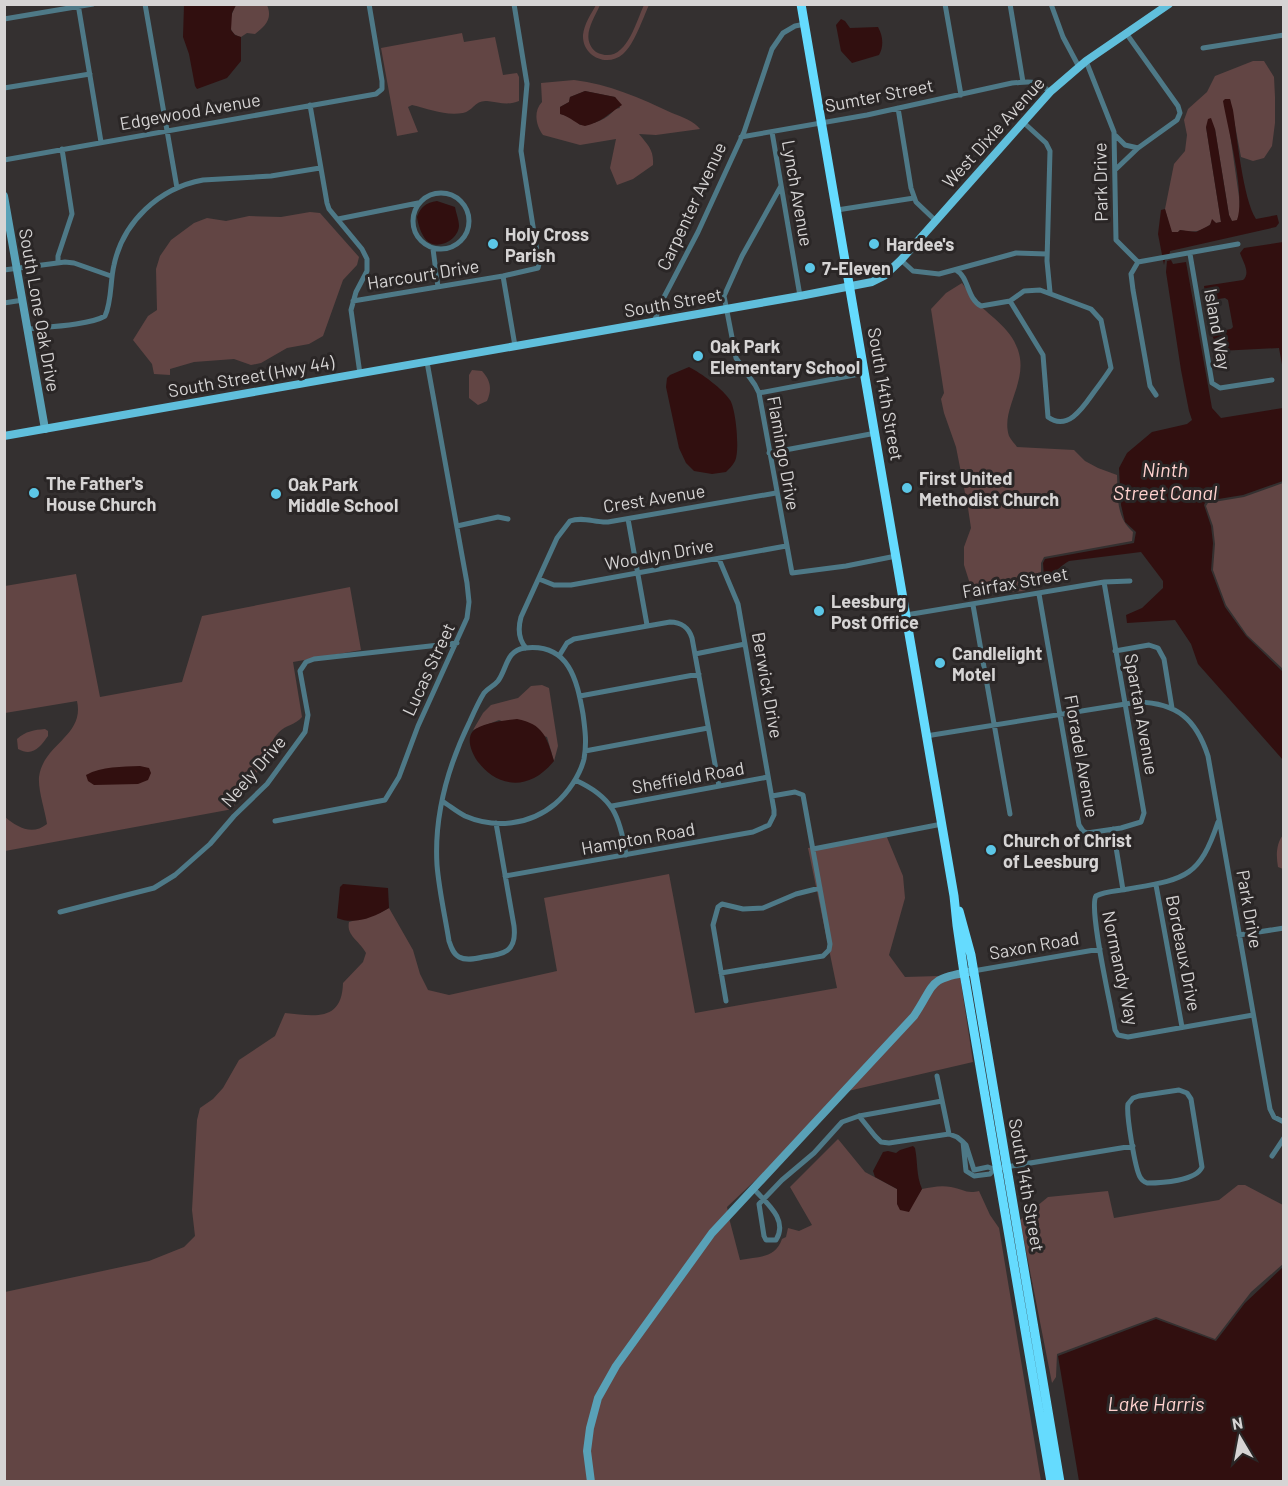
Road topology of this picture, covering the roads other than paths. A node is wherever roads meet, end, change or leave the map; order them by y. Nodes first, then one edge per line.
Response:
1 (93, 4) edge
2 (145, 4) edge
3 (369, 4) edge
4 (514, 4) edge
5 (801, 4) edge
6 (945, 4) edge
7 (1010, 4) edge
8 (1051, 4) edge
9 (1169, 4) edge
10 (78, 6) edge
11 (4, 19) edge
12 (805, 24) junction
13 (1126, 33) junction
14 (1284, 34) edge
15 (1203, 48) dead end
16 (1083, 64) junction
17 (90, 74) junction
18 (1023, 82) junction
19 (4, 88) edge
20 (1050, 92) junction
21 (961, 95) junction
22 (310, 105) junction
23 (898, 108) junction
24 (822, 122) junction
25 (1023, 122) junction
26 (166, 130) junction
27 (772, 132) junction
28 (1114, 132) junction
29 (741, 137) junction
30 (101, 142) junction
31 (1138, 148) junction
32 (62, 149) junction
33 (4, 160) edge
34 (320, 168) junction
35 (1115, 170) junction
36 (781, 186) junction
37 (177, 188) junction
38 (4, 196) edge
39 (914, 198) junction
40 (418, 203) junction
41 (837, 210) junction
42 (6, 215) edge
43 (338, 219) junction
44 (936, 220) junction
45 (1239, 244) dead end
46 (433, 249) junction
47 (1047, 254) junction
48 (1190, 254) junction
49 (901, 260) junction
50 (58, 262) junction
51 (1138, 262) junction
52 (17, 268) junction
53 (4, 270) edge
54 (956, 270) junction
55 (111, 276) junction
56 (503, 276) junction
57 (438, 287) junction
58 (850, 287) junction
59 (1050, 292) junction
60 (800, 296) junction
61 (23, 300) junction
62 (353, 301) junction
63 (1010, 301) junction
64 (4, 303) edge
65 (726, 309) junction
66 (654, 322) junction
67 (28, 329) junction
68 (515, 346) junction
69 (502, 349) joint
70 (427, 362) junction
71 (865, 373) junction
72 (360, 374) junction
73 (1272, 380) dead end
74 (759, 393) junction
75 (1156, 395) dead end
76 (45, 429) junction
77 (876, 434) junction
78 (4, 436) edge
79 (769, 453) junction
80 (776, 493) junction
81 (508, 519) dead end
82 (628, 519) junction
83 (457, 526) junction
84 (786, 546) junction
85 (896, 556) junction
86 (719, 559) junction
87 (638, 573) junction
88 (539, 579) junction
89 (1130, 581) dead end
90 (1104, 582) junction
91 (1039, 594) junction
92 (973, 605) junction
93 (906, 615) junction
94 (647, 625) junction
95 (457, 643) junction
96 (745, 644) junction
97 (526, 648) junction
98 (1115, 651) junction
99 (695, 654) junction
100 (559, 656) junction
101 (699, 674) junction
102 (580, 696) junction
103 (1124, 704) junction
104 (1172, 708) junction
105 (1059, 715) junction
106 (994, 726) junction
107 (708, 728) junction
108 (926, 736) junction
109 (585, 751) junction
110 (768, 777) junction
111 (575, 780) junction
112 (719, 786) junction
113 (772, 796) junction
114 (442, 801) junction
115 (612, 806) junction
116 (1010, 814) dead end
117 (1219, 819) junction
118 (772, 820) joint
119 (275, 821) dead end
120 (496, 823) junction
121 (942, 825) junction
122 (1113, 830) junction
123 (813, 849) junction
124 (626, 855) junction
125 (505, 876) junction
126 (1156, 885) junction
127 (820, 888) junction
128 (1123, 890) junction
129 (60, 912) dead end
130 (1284, 928) edge
131 (1239, 934) junction
132 (1100, 949) junction
133 (969, 972) junction
134 (721, 974) junction
135 (726, 1001) dead end
136 (1253, 1015) junction
137 (1182, 1027) junction
138 (938, 1076) dead end
139 (942, 1101) junction
140 (859, 1116) junction
141 (1284, 1122) edge
142 (949, 1134) junction
143 (1284, 1138) edge
144 (963, 1142) junction
145 (1133, 1146) junction
146 (1272, 1156) dead end
147 (1000, 1168) junction
148 (974, 1170) junction
149 (966, 1171) junction
150 (750, 1192) junction
151 (764, 1199) junction
152 (759, 1204) junction
153 (1037, 1375) junction
154 (591, 1482) edge
155 (1051, 1482) edge
156 (1060, 1482) edge

1 - 10 street
2 - 26 street
3 - 22 street, Edgewood Avenue
4 - 56 street, Harcourt Drive
5 - 12 highway, South 14th Street
6 - 21 street
7 - 18 street
8 - 16 street, Park Drive
9 - 13 main road, West Dixie Avenue
10 - 11 street
10 - 17 street
12 - 24 highway, South 14th Street
12 - 29 street
13 - 16 main road, West Dixie Avenue
13 - 31 street
14 - 15 street
16 - 20 main road, West Dixie Avenue
16 - 28 street, Park Drive
17 - 19 street
17 - 30 street
18 - 20 street
18 - 21 street, Sumter Street
20 - 25 main road, West Dixie Avenue
21 - 23 street, Sumter Street
22 - 26 street, Edgewood Avenue
22 - 34 street
23 - 24 street, Sumter Street
23 - 39 street
24 - 27 street, Sumter Street
24 - 41 highway, South 14th Street
25 - 44 main road, West Dixie Avenue
25 - 47 street
26 - 30 street, Edgewood Avenue
26 - 37 street
27 - 29 street, Sumter Street
27 - 36 street, Lynch Avenue
28 - 31 street
28 - 35 street, Park Drive
29 - 66 street, Carpenter Avenue
30 - 32 street, Edgewood Avenue
31 - 35 street
32 - 33 street, Edgewood Avenue
32 - 50 street
34 - 37 street
34 - 43 street
35 - 51 street, Park Drive
36 - 60 street, Lynch Avenue
36 - 65 street
37 - 55 street
38 - 42 street, South Lone Oak Drive
39 - 41 street
39 - 44 street
40 - 43 street
40 - 46 street
40 - 46 street
41 - 58 highway, South 14th Street
42 - 52 street, South Lone Oak Drive
43 - 62 street
44 - 49 main road, West Dixie Avenue
45 - 48 street
46 - 57 street
47 - 54 street
47 - 59 street
48 - 51 street
48 - 73 street, Island Way
49 - 54 street
49 - 58 main road, West Dixie Avenue
50 - 52 street
50 - 55 street
51 - 75 street
52 - 53 street
52 - 61 street, South Lone Oak Drive
54 - 63 street
55 - 67 street
56 - 57 street, Harcourt Drive
56 - 68 street
57 - 62 street, Harcourt Drive
58 - 60 main road, South Street
58 - 71 highway, South 14th Street
59 - 63 street
59 - 63 street
60 - 65 main road, South Street
61 - 64 street
61 - 67 street, South Lone Oak Drive
62 - 72 street
65 - 66 main road, South Street
65 - 74 street, Flamingo Drive
66 - 68 main road, South Street
67 - 76 street, South Lone Oak Drive
68 - 69 main road, South Street
69 - 70 main road, South Street (Hwy 44)
70 - 72 main road, South Street (Hwy 44)
70 - 83 street, Lucas Street
71 - 74 street
71 - 77 highway, South 14th Street
72 - 76 main road, South Street (Hwy 44)
74 - 79 street, Flamingo Drive
76 - 78 main road, South Street (Hwy 44)
77 - 79 street
77 - 85 highway, South 14th Street
79 - 80 street, Flamingo Drive
80 - 82 street, Crest Avenue
80 - 84 street, Flamingo Drive
81 - 83 street
82 - 87 street
82 - 88 street, Crest Avenue
83 - 95 street, Lucas Street
84 - 85 street, Flamingo Drive
84 - 86 street, Woodlyn Drive
85 - 93 highway, South 14th Street
86 - 87 street, Woodlyn Drive
86 - 96 street, Berwick Drive
87 - 88 street, Woodlyn Drive
87 - 94 street
88 - 97 street, Crest Avenue
89 - 90 street, Fairfax Street
90 - 91 street, Fairfax Street
90 - 98 street, Spartan Avenue
91 - 92 street, Fairfax Street
91 - 105 street, Floradel Avenue
92 - 93 street, Fairfax Street
92 - 106 street
93 - 108 highway, South 14th Street
94 - 99 street
94 - 100 street
95 - 119 street, Lucas Street
95 - 129 street, Neely Drive
96 - 99 street
96 - 110 street, Berwick Drive
97 - 100 street
97 - 114 street
98 - 103 street, Spartan Avenue
98 - 104 street
99 - 101 street
100 - 102 street
101 - 102 street
101 - 107 street
102 - 109 street
103 - 104 street
103 - 105 street
103 - 122 street, Spartan Avenue
104 - 117 street, Park Drive
105 - 106 street
105 - 122 street, Floradel Avenue
106 - 108 street
106 - 116 street
107 - 109 street
107 - 112 street
108 - 121 highway, South 14th Street
109 - 111 street
110 - 112 street, Sheffield Road
110 - 113 street, Berwick Drive
111 - 115 street
111 - 120 street
112 - 115 street, Sheffield Road
113 - 118 street, Berwick Drive
113 - 123 street
114 - 120 street
114 - 125 street
115 - 124 street
117 - 126 street, Normandy Way
117 - 131 street, Park Drive
118 - 124 street, Hampton Road
120 - 125 street
121 - 123 street
121 - 133 highway, South 14th Street
122 - 128 street, Floradel Avenue
123 - 127 street
124 - 125 street, Hampton Road
126 - 128 street, Normandy Way
126 - 137 street, Bordeaux Drive
127 - 134 street
127 - 134 street
128 - 132 street, Normandy Way
130 - 131 street
131 - 136 street, Park Drive
132 - 133 street, Saxon Road
132 - 137 street, Normandy Way
133 - 147 highway, South 14th Street
133 - 150 street
134 - 135 street
136 - 137 street, Normandy Way
136 - 141 street, Park Drive
138 - 139 street
139 - 140 street
139 - 142 street
140 - 142 street
140 - 151 street
142 - 144 street
143 - 146 street
144 - 148 street
144 - 149 street
145 - 145 street
145 - 147 street
147 - 148 street
147 - 149 street
147 - 153 highway, South 14th Street
148 - 149 street
150 - 151 street
150 - 152 street
150 - 154 street
151 - 152 street
151 - 152 street
153 - 155 highway, South 14th Street
153 - 156 highway, South 14th Street

